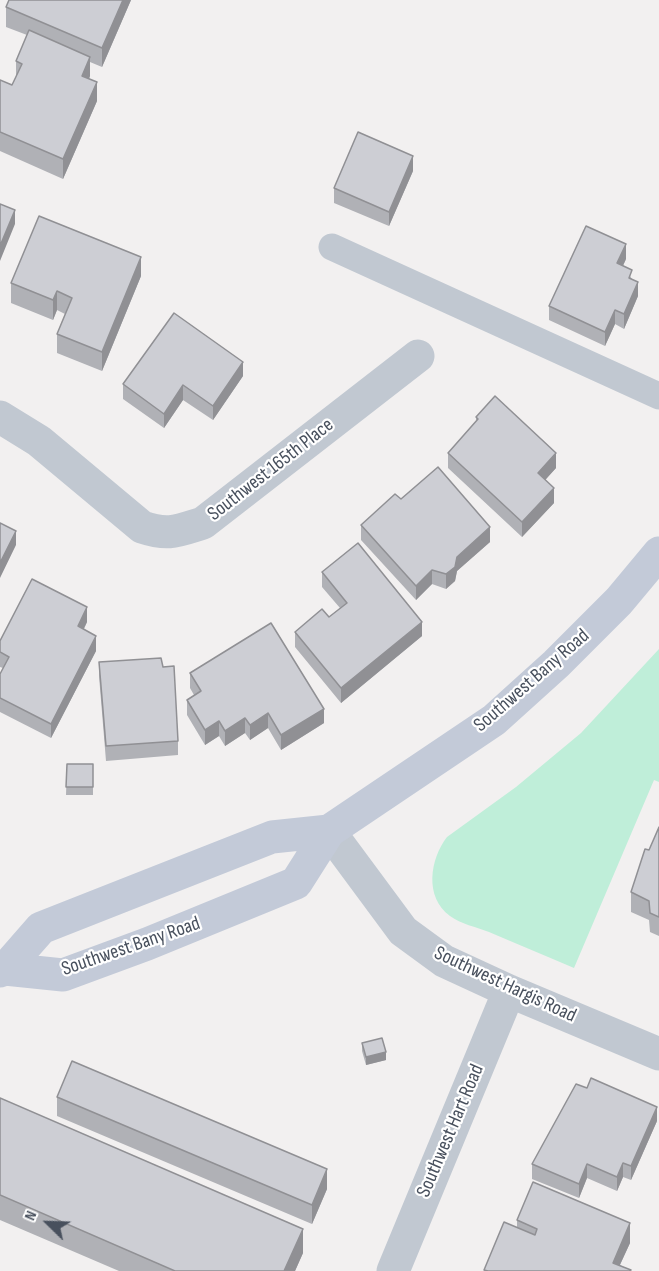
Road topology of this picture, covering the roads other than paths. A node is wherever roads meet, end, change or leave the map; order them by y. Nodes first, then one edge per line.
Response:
1 (332, 247) dead end
2 (418, 356) dead end
3 (659, 396) edge
4 (0, 417) edge
5 (659, 553) edge
6 (330, 831) junction
7 (2, 970) edge
8 (509, 991) junction
9 (659, 1054) edge
10 (393, 1271) edge

1 - 3 lane
2 - 4 street, Southwest 165th Place
5 - 6 main road, Southwest Bany Road
6 - 7 main road, Southwest Bany Road
6 - 7 main road, Southwest Bany Road
6 - 8 street, Southwest Hargis Road
8 - 9 street, Southwest Hargis Road
8 - 10 street, Southwest Hart Road

